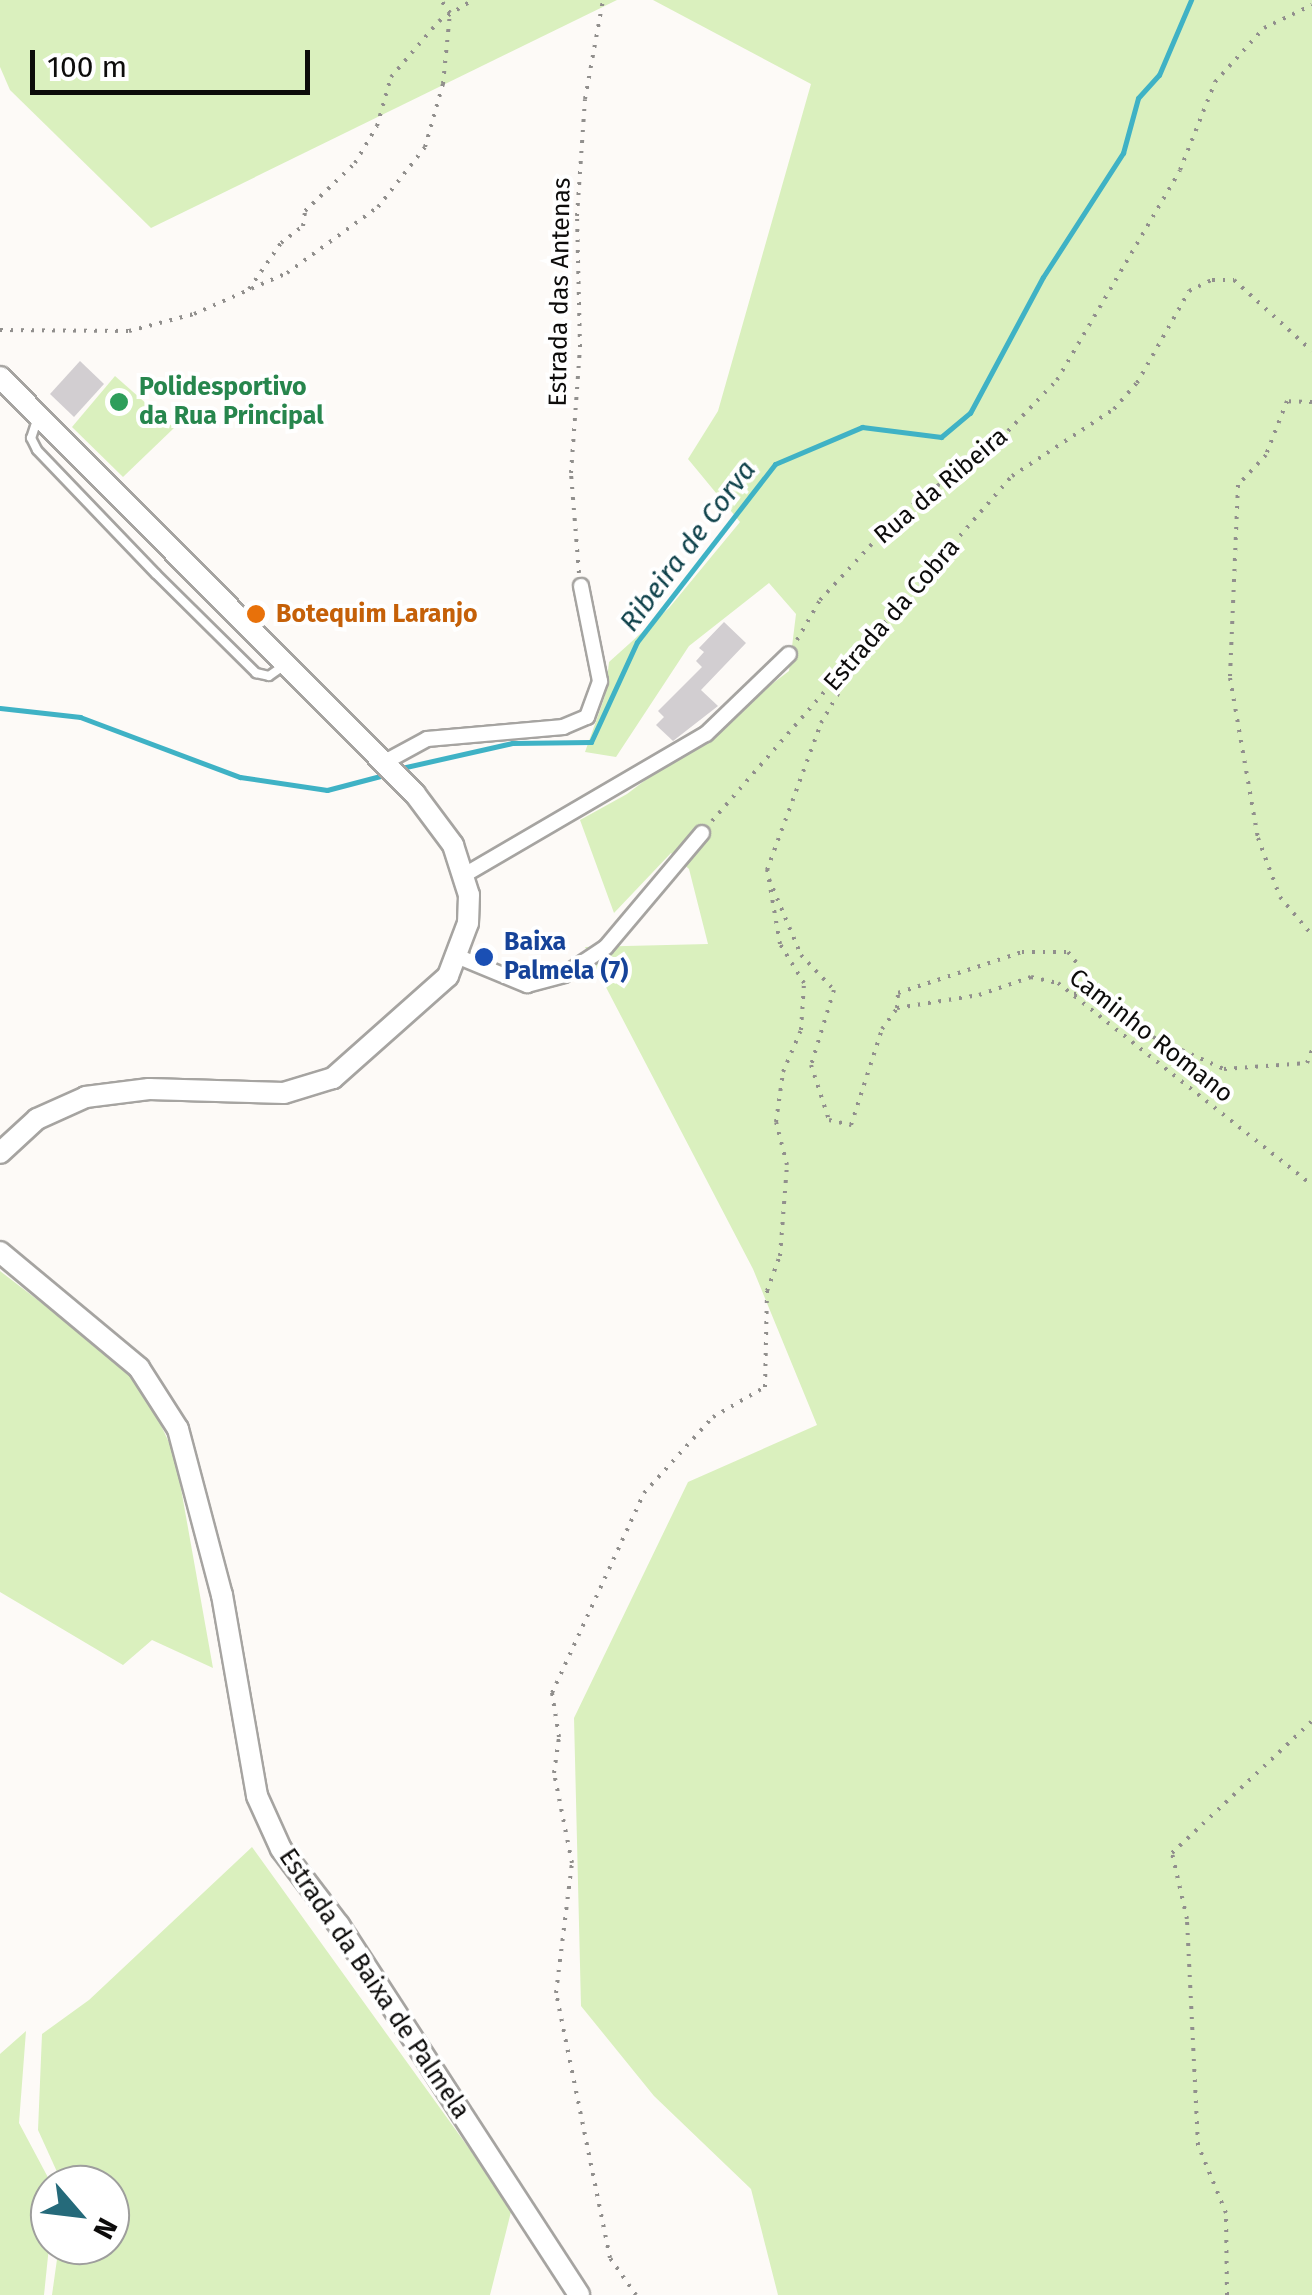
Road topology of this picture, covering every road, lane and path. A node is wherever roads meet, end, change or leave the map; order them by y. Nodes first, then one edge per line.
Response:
1 (440, 0) edge
2 (472, 0) edge
3 (603, 0) edge
4 (1312, 5) edge
5 (450, 12) junction
6 (248, 290) junction
7 (0, 330) edge
8 (1312, 351) edge
9 (0, 377) edge
10 (1312, 402) edge
11 (580, 586) joint
12 (863, 652) junction
13 (789, 654) joint
14 (384, 763) junction
15 (702, 833) joint
16 (766, 869) junction
17 (466, 874) junction
18 (1312, 935) edge
19 (458, 957) junction
20 (1100, 992) junction
21 (1072, 994) junction
22 (897, 1008) junction
23 (1312, 1050) edge
24 (0, 1153) edge
25 (1312, 1185) edge
26 (0, 1252) edge
27 (1312, 1721) edge
28 (580, 2295) edge
29 (636, 2295) edge
30 (1227, 2295) edge

1 - 5 path
2 - 5 path
3 - 11 path, Estrada das Antenas
4 - 13 path, Rua da Ribeira
5 - 6 path
5 - 6 path
6 - 7 path
8 - 12 path, Estrada da Cobra
9 - 14 street
10 - 18 path
11 - 14 street
12 - 15 path, Estrada da Cobra
12 - 16 path
13 - 17 street
14 - 17 street
15 - 19 street
16 - 22 path
16 - 29 path
17 - 19 street
19 - 24 street
20 - 21 path
20 - 22 path
20 - 23 path
21 - 22 path, Caminho Romano
21 - 25 path, Caminho Romano
26 - 28 street, Estrada da Baixa de Palmela
27 - 30 path

